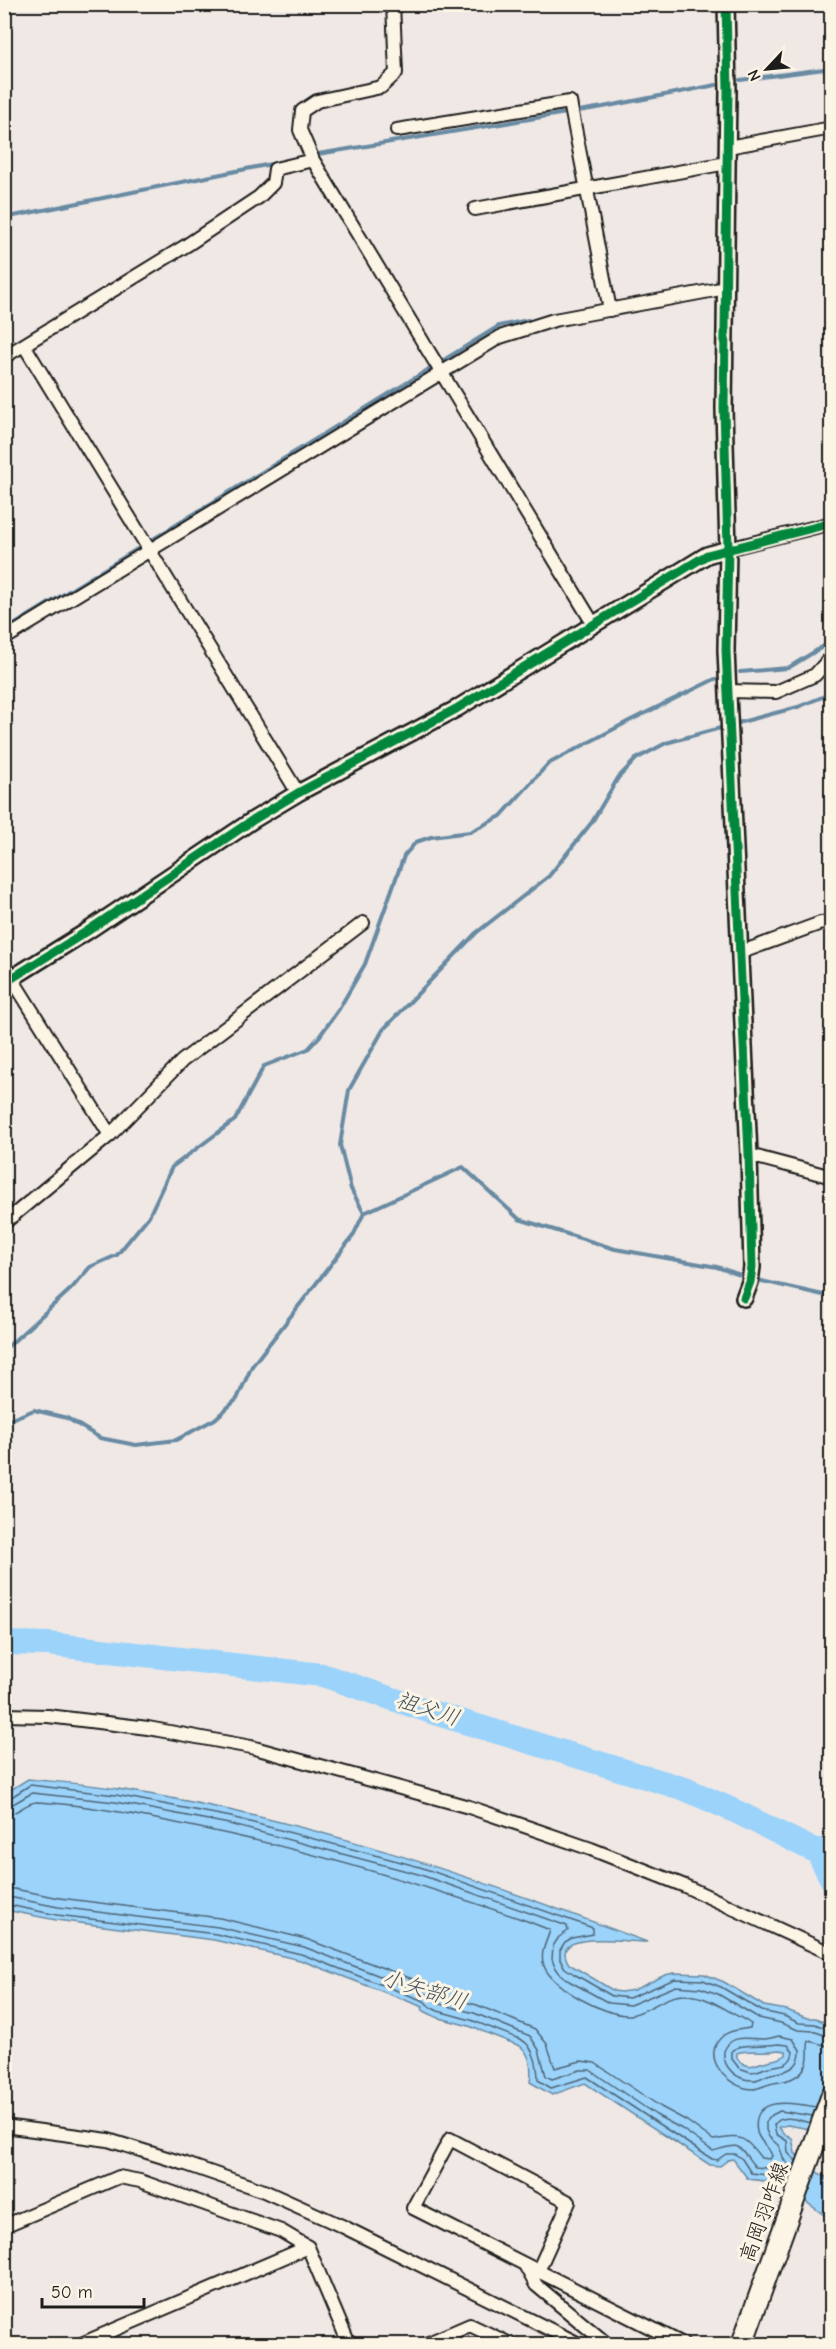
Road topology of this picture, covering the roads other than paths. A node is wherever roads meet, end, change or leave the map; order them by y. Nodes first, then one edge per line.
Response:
1 (393, 4) edge
2 (726, 4) edge
3 (831, 128) edge
4 (397, 130) dead end
5 (728, 147) junction
6 (313, 160) junction
7 (727, 163) junction
8 (586, 188) junction
9 (475, 209) dead end
10 (726, 288) junction
11 (610, 310) junction
12 (24, 345) junction
13 (4, 357) edge
14 (438, 367) junction
15 (831, 524) edge
16 (146, 544) junction
17 (728, 549) junction
18 (594, 624) junction
19 (4, 639) edge
20 (831, 656) edge
21 (728, 692) junction
22 (298, 793) junction
23 (831, 922) edge
24 (363, 923) dead end
25 (739, 953) junction
26 (7, 976) edge
27 (110, 1135) junction
28 (749, 1155) junction
29 (831, 1177) edge
30 (4, 1223) edge
31 (744, 1298) dead end
32 (4, 1715) edge
33 (831, 1954) edge
34 (831, 2095) edge
35 (4, 2126) edge
36 (4, 2226) edge
37 (308, 2247) junction
38 (524, 2264) junction
39 (538, 2271) junction
40 (81, 2344) edge
41 (350, 2344) edge
42 (426, 2344) edge
43 (510, 2344) edge
44 (579, 2344) edge
45 (607, 2344) edge
46 (682, 2344) edge
47 (742, 2344) edge

1 - 6 street
2 - 5 street
3 - 5 street
4 - 8 street
5 - 7 street
6 - 12 street
6 - 14 street
7 - 8 street
7 - 10 street
8 - 9 street
8 - 11 street
10 - 11 street
10 - 17 street
11 - 14 street
12 - 13 street
12 - 16 street
14 - 16 street
14 - 18 street
15 - 17 street
16 - 19 street
16 - 22 street
17 - 18 street
17 - 21 street
18 - 22 street
20 - 21 street
21 - 25 street
22 - 26 street
23 - 25 street
24 - 27 street
25 - 28 street
26 - 27 street
27 - 30 street
28 - 29 street
28 - 31 street
32 - 33 street
34 - 47 main road, 高岡羽咋線
35 - 44 street
36 - 37 street
37 - 40 street
37 - 41 street
38 - 39 street
38 - 39 street
38 - 45 street
39 - 46 street
42 - 43 street

